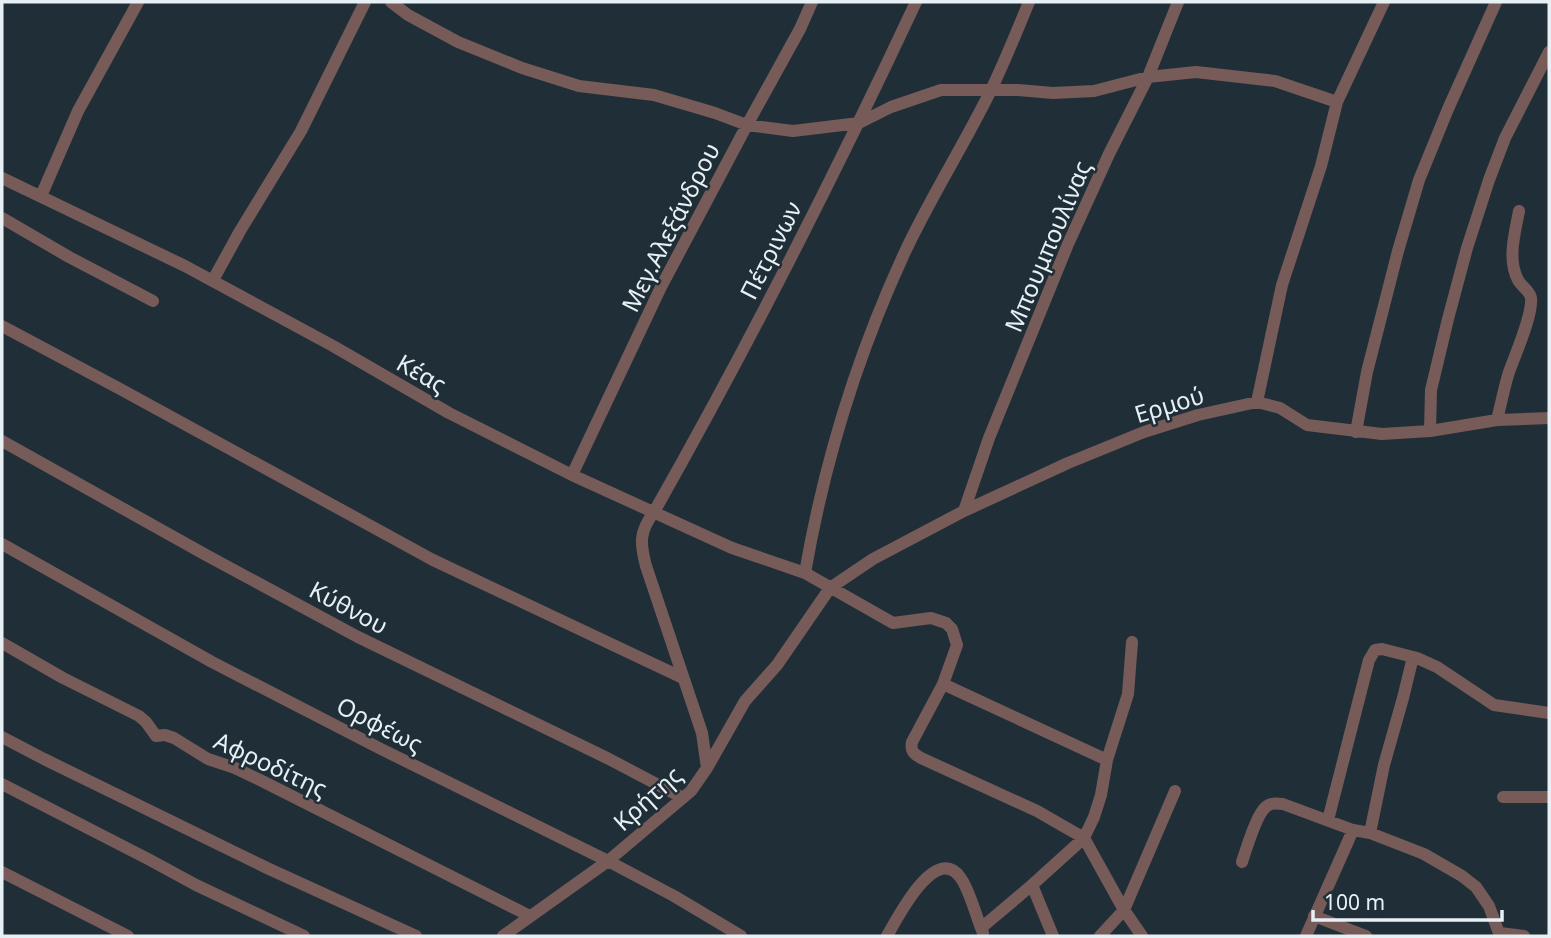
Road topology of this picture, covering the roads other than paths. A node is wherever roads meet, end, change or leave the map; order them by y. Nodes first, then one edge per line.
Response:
1 (138, 2) edge
2 (365, 2) edge
3 (391, 2) edge
4 (812, 2) edge
5 (916, 2) edge
6 (1029, 2) edge
7 (1178, 2) edge
8 (1384, 2) edge
9 (1496, 2) edge
10 (1549, 52) edge
11 (1148, 77) junction
12 (991, 90) junction
13 (1337, 102) junction
14 (859, 123) junction
15 (747, 125) junction
16 (2, 178) edge
17 (41, 196) junction
18 (1519, 211) dead end
19 (2, 218) edge
20 (213, 280) junction
21 (153, 301) dead end
22 (2, 326) edge
23 (1257, 402) junction
24 (1549, 418) edge
25 (1497, 420) junction
26 (1430, 431) junction
27 (1356, 432) junction
28 (2, 441) edge
29 (572, 475) junction
30 (964, 510) junction
31 (654, 512) junction
32 (2, 544) edge
33 (805, 573) junction
34 (830, 589) junction
35 (1132, 642) dead end
36 (2, 643) edge
37 (1413, 657) junction
38 (683, 678) junction
39 (943, 684) junction
40 (1549, 713) edge
41 (2, 737) edge
42 (1107, 760) junction
43 (707, 768) junction
44 (2, 784) edge
45 (1175, 790) dead end
46 (1503, 797) dead end
47 (1549, 797) edge
48 (683, 798) junction
49 (1328, 820) junction
50 (1353, 830) junction
51 (1370, 832) junction
52 (1084, 838) junction
53 (608, 861) junction
54 (1242, 862) dead end
55 (2, 872) edge
56 (1032, 885) junction
57 (1124, 910) junction
58 (530, 916) junction
59 (1314, 916) junction
60 (983, 932) edge
61 (1500, 935) edge
62 (128, 936) edge
63 (304, 936) edge
64 (416, 936) edge
65 (503, 936) edge
66 (741, 936) edge
67 (887, 936) edge
68 (1053, 936) edge
69 (1100, 936) edge
70 (1142, 936) edge
71 (1306, 936) edge
72 (1366, 936) edge
73 (1524, 936) edge

1 - 17 street
2 - 20 street
3 - 15 street
4 - 15 street, Μεγ.Αλεξάνδρου
5 - 14 street, Πέτρινων
6 - 12 street
7 - 11 street, Μπουμπουλίνας
8 - 13 street
9 - 27 street
10 - 26 street
11 - 12 street
11 - 13 street
11 - 30 street, Μπουμπουλίνας
12 - 14 street
12 - 33 street
13 - 23 street
14 - 15 street
14 - 31 street, Πέτρινων
15 - 29 street, Μεγ.Αλεξάνδρου
16 - 17 street, Κέας
17 - 20 street, Κέας
18 - 25 street
19 - 21 street
20 - 29 street, Κέας
22 - 38 street
23 - 27 street
23 - 30 street, Ερμού
24 - 25 street
25 - 26 street
26 - 27 street
28 - 48 street, Κύθνου
29 - 31 street, Κέας
30 - 34 street, Ερμού
31 - 33 street, Κέας
31 - 38 street, Πέτρινων
32 - 53 street, Ορφέως
33 - 34 street, Κέας
34 - 39 street, Κέας
34 - 43 street, Κρήτης
35 - 42 street
36 - 58 street, Αφροδίτης
37 - 40 street
37 - 49 street
37 - 51 street
38 - 43 street, Πέτρινων
39 - 42 street
39 - 52 street
41 - 64 street
42 - 52 street
43 - 48 street, Κρήτης
44 - 63 street
45 - 57 street
46 - 47 street
48 - 53 street, Κρήτης
49 - 50 street
49 - 54 street
50 - 51 street
50 - 59 street
51 - 61 street
52 - 56 street
52 - 57 street
53 - 58 street, Κρήτης
53 - 66 street, Ορφέως
55 - 62 street
56 - 60 street
56 - 68 street
57 - 69 street
57 - 70 street
58 - 65 street, Κρήτης
59 - 71 street
59 - 72 street
60 - 67 street
61 - 73 street

